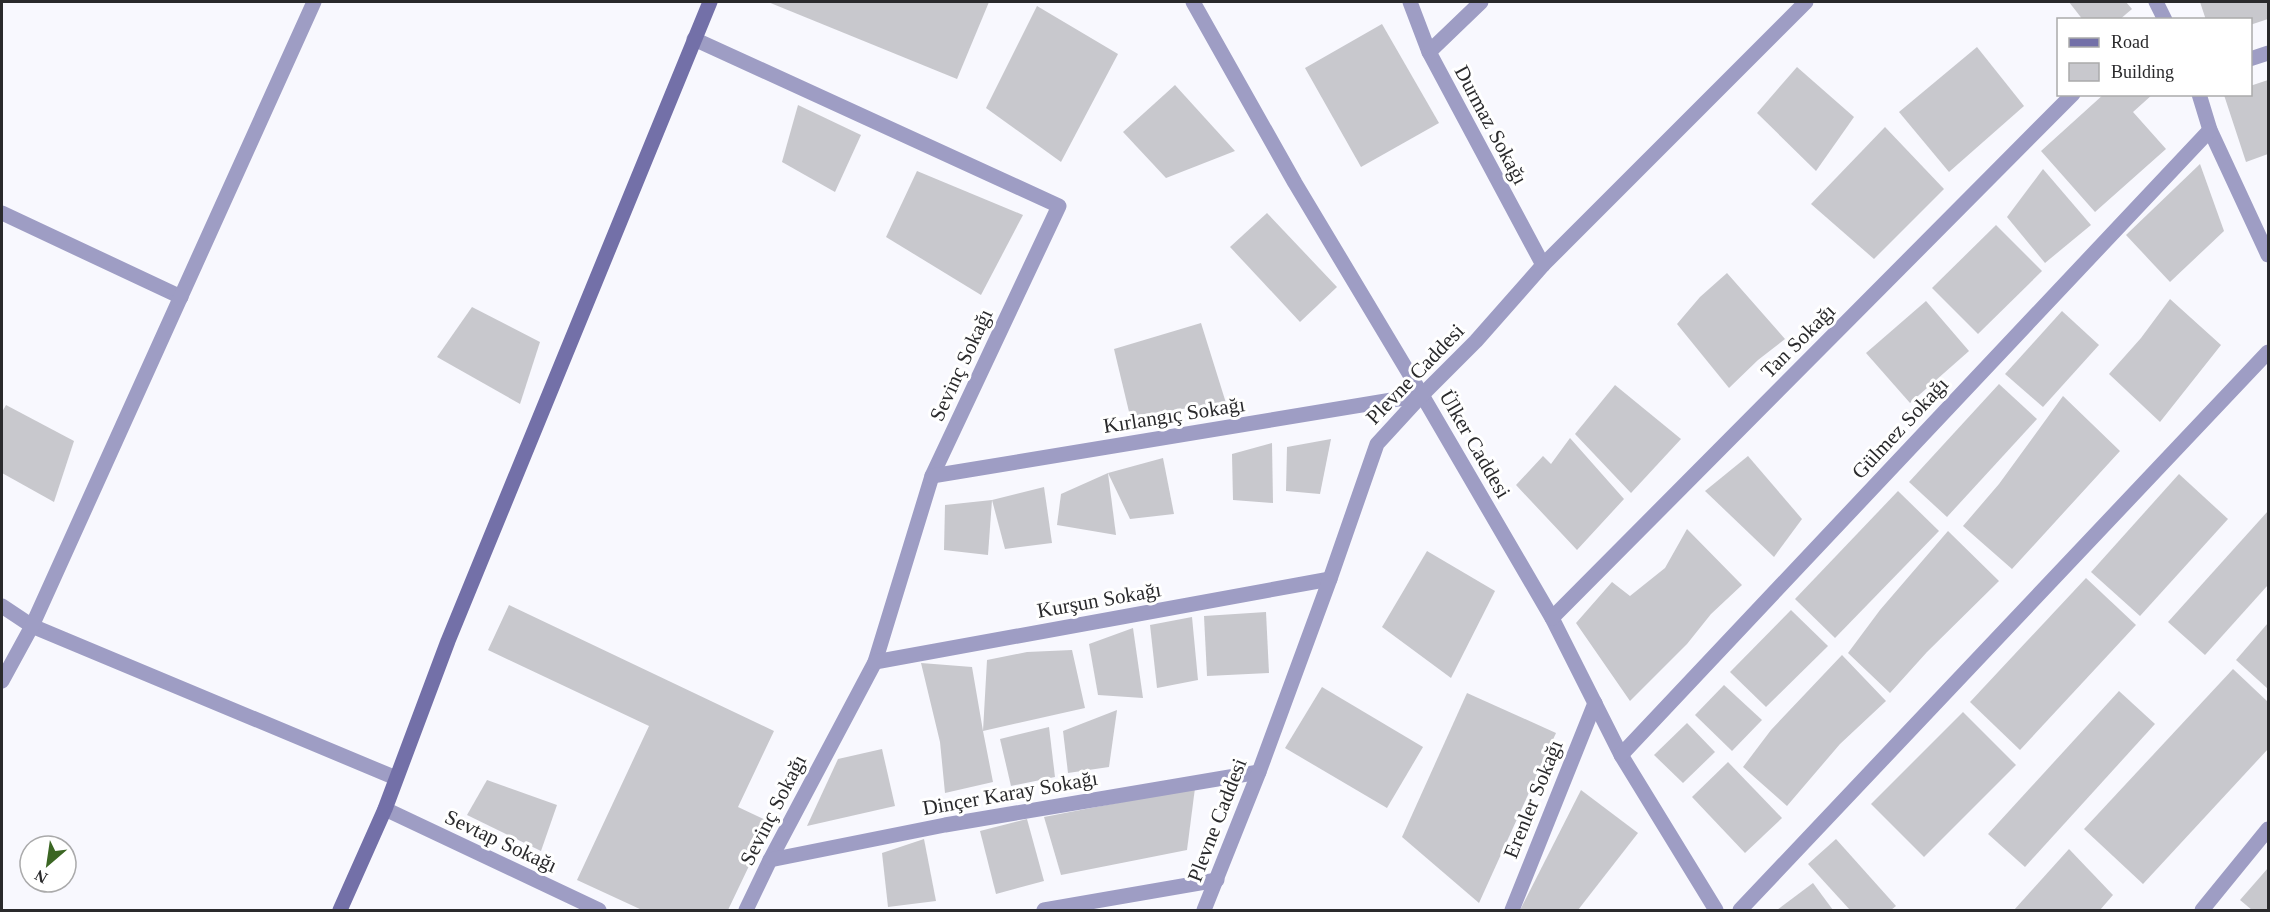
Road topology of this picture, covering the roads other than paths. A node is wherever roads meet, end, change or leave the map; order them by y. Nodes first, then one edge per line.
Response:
1 (314, 2) edge
2 (710, 2) edge
3 (1193, 2) edge
4 (1410, 2) edge
5 (1481, 2) edge
6 (1806, 2) edge
7 (694, 39) junction
8 (1429, 52) junction
9 (2268, 52) edge
10 (2252, 58) edge
11 (2071, 96) edge
12 (2200, 96) edge
13 (2210, 130) junction
14 (2, 213) edge
15 (2268, 255) edge
16 (1543, 265) junction
17 (181, 297) junction
18 (2268, 352) edge
19 (1422, 395) junction
20 (932, 476) junction
21 (1330, 579) junction
22 (2, 606) edge
23 (1552, 618) junction
24 (32, 626) junction
25 (875, 662) junction
26 (2, 681) edge
27 (1595, 703) junction
28 (1621, 755) junction
29 (1259, 772) junction
30 (396, 778) junction
31 (385, 809) junction
32 (2268, 829) edge
33 (770, 861) junction
34 (1217, 880) junction
35 (339, 910) edge
36 (599, 910) edge
37 (746, 910) edge
38 (1044, 910) edge
39 (1204, 910) edge
40 (1512, 910) edge
41 (1716, 910) edge
42 (1740, 910) edge
43 (2202, 910) edge

1 - 17 street
2 - 7 main road
3 - 19 street, Ülker Caddesi
4 - 8 street, Durmaz Sokağı
5 - 8 street
6 - 16 street, Plevne Caddesi
7 - 20 street, Sevinç Sokağı
7 - 30 main road
8 - 16 street, Durmaz Sokağı
9 - 10 street
11 - 23 street, Tan Sokağı
12 - 13 street
13 - 15 street
13 - 28 street, Gülmez Sokağı
14 - 17 street
16 - 19 street, Plevne Caddesi
17 - 24 street
18 - 42 street
19 - 20 street, Kırlangıç Sokağı
19 - 21 street, Plevne Caddesi
19 - 23 street, Ülker Caddesi
20 - 25 street, Sevinç Sokağı
21 - 25 street, Kurşun Sokağı
21 - 29 street, Plevne Caddesi
22 - 24 street
23 - 27 street, Ülker Caddesi
24 - 26 street
24 - 30 street
25 - 33 street, Sevinç Sokağı
27 - 28 street, Ülker Caddesi
27 - 40 street, Erenler Sokağı
28 - 41 street, Ülker Caddesi
29 - 33 street, Dinçer Karay Sokağı
29 - 34 street, Plevne Caddesi
30 - 31 main road
31 - 35 main road
31 - 36 street, Sevtap Sokağı
32 - 43 street
33 - 37 street, Sevinç Sokağı
34 - 38 street
34 - 39 street, Plevne Caddesi

